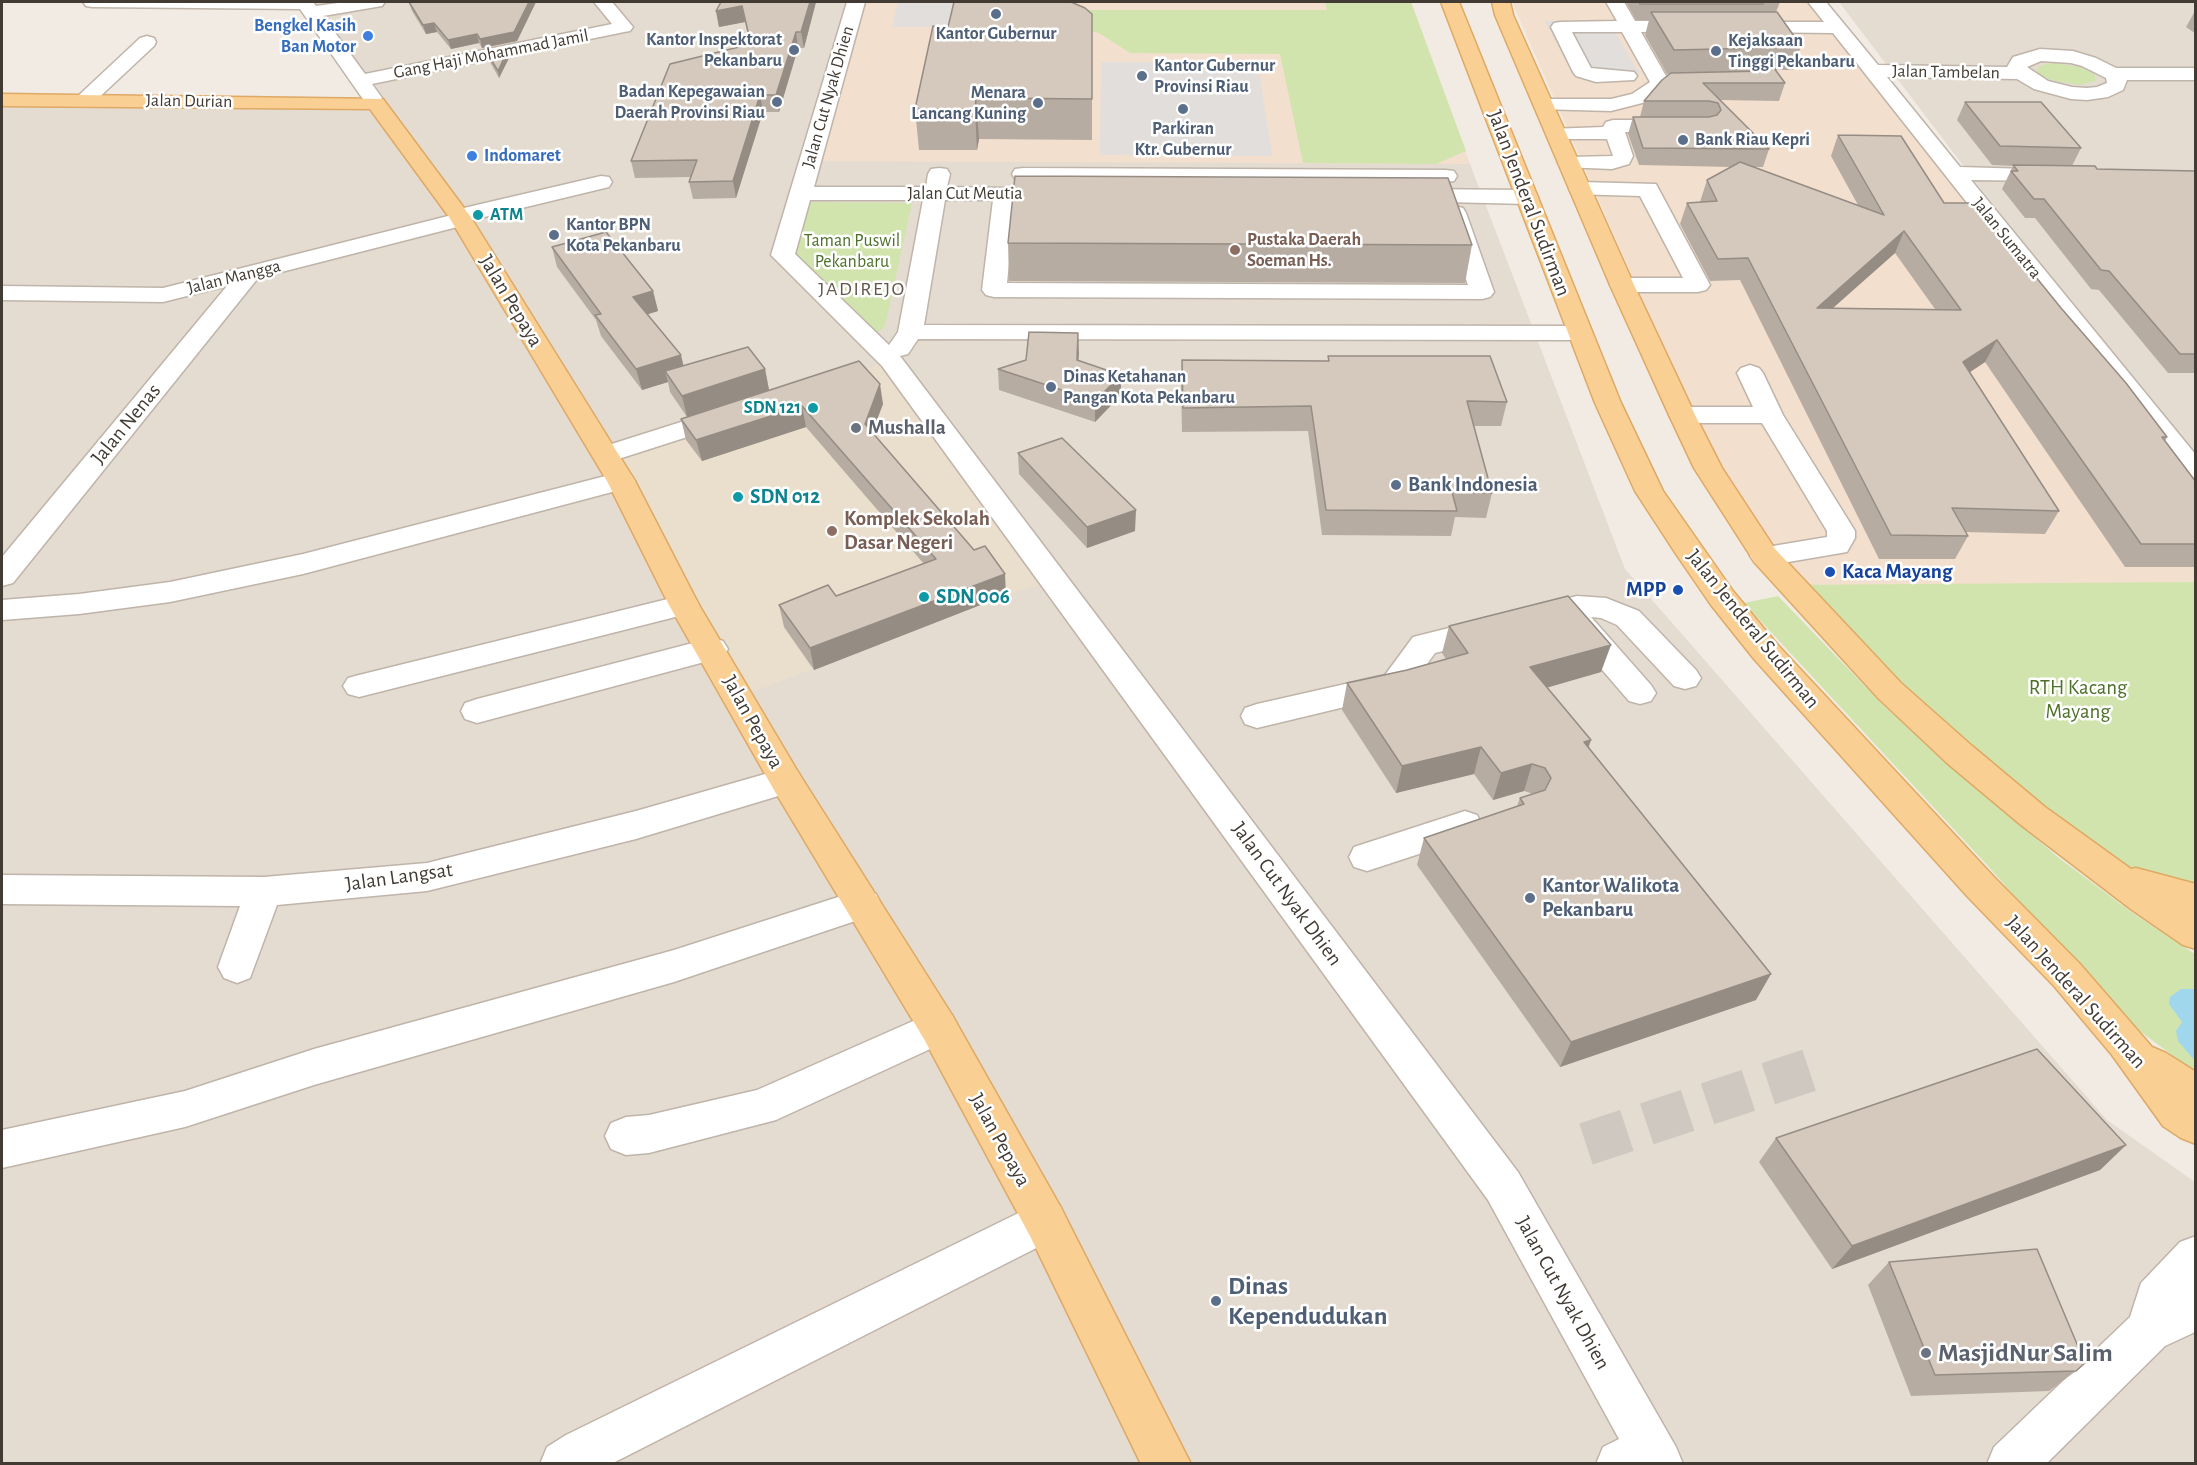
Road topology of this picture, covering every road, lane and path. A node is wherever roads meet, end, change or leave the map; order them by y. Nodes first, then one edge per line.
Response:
1 (92, 2) edge
2 (145, 2) edge
3 (376, 2) edge
4 (603, 2) edge
5 (856, 2) edge
6 (1450, 2) edge
7 (1501, 2) edge
8 (1615, 2) edge
9 (1817, 2) edge
10 (308, 6) edge
11 (126, 19) dead end
12 (1599, 25) junction
13 (1629, 25) junction
14 (1708, 26) edge
15 (1730, 26) edge
16 (1838, 28) junction
17 (147, 42) dead end
18 (1871, 71) junction
19 (2021, 73) junction
20 (2113, 74) junction
21 (2196, 74) edge
22 (1628, 76) junction
23 (368, 92) junction
24 (1635, 99) junction
25 (2, 100) edge
26 (85, 100) junction
27 (1543, 101) junction
28 (1693, 126) edge
29 (1557, 133) junction
30 (1614, 133) junction
31 (1569, 163) junction
32 (1955, 173) junction
33 (2070, 175) edge
34 (1468, 176) dead end
35 (602, 182) dead end
36 (803, 183) junction
37 (1515, 183) junction
38 (937, 184) junction
39 (1580, 189) junction
40 (1004, 201) junction
41 (1452, 204) junction
42 (1075, 209) edge
43 (1395, 210) edge
44 (460, 218) junction
45 (250, 273) junction
46 (1622, 285) junction
47 (2, 293) edge
48 (910, 332) junction
49 (1580, 333) junction
50 (880, 365) junction
51 (1750, 374) dead end
52 (744, 410) edge
53 (1682, 415) junction
54 (1770, 415) junction
55 (613, 468) junction
56 (2196, 474) edge
57 (1765, 556) junction
58 (2, 576) edge
59 (684, 604) junction
60 (1565, 607) junction
61 (2, 610) edge
62 (712, 649) junction
63 (1685, 678) dead end
64 (359, 686) dead end
65 (1640, 693) dead end
66 (477, 711) dead end
67 (1257, 716) dead end
68 (786, 781) junction
69 (1489, 817) edge
70 (1367, 857) dead end
71 (2099, 866) junction
72 (2, 890) edge
73 (264, 892) junction
74 (2196, 899) edge
75 (863, 904) junction
76 (2196, 934) edge
77 (237, 967) dead end
78 (938, 1027) junction
79 (2191, 1119) edge
80 (626, 1136) dead end
81 (2, 1149) edge
82 (1045, 1221) junction
83 (2196, 1257) edge
84 (2196, 1296) edge
85 (2149, 1330) junction
86 (1643, 1458) edge
87 (564, 1464) edge
88 (1167, 1464) edge
89 (2011, 1464) edge

1 - 2 street
2 - 10 street
2 - 11 street
3 - 10 street
4 - 23 street, Gang Haji Mohammad Jamil
5 - 36 street, Jalan Cut Nyak Dhien
6 - 37 main road, Jalan Jenderal Sudirman
7 - 27 main road
8 - 13 street
9 - 16 street, Jalan Sumatra
10 - 23 street, Jalan Pepaya
12 - 13 street
12 - 22 street
12 - 22 street
13 - 14 street
13 - 24 street
15 - 16 street
16 - 18 street, Jalan Sumatra
17 - 26 street
18 - 19 street, Jalan Tambelan
18 - 32 street, Jalan Sumatra
19 - 20 street, Jalan Tambelan
19 - 20 street, Jalan Tambelan
20 - 21 street, Jalan Tambelan
22 - 24 street
23 - 26 main road, Jalan Durian
23 - 44 main road, Jalan Pepaya
24 - 27 street
25 - 26 main road, Jalan Durian
27 - 29 main road
28 - 30 street
29 - 30 street
29 - 31 main road
30 - 31 street
31 - 39 main road
32 - 33 street
32 - 56 street, Jalan Sumatra
34 - 38 street, Jalan Cut Meutia
35 - 44 street, Jalan Mangga
36 - 38 street, Jalan Cut Meutia
36 - 50 street, Jalan Cut Nyak Dhien
37 - 41 street, Jalan Cut Meutia
37 - 49 main road, Jalan Jenderal Sudirman
38 - 40 street, Jalan Cut Meutia
38 - 48 street
39 - 46 main road
39 - 46 street
40 - 41 street, Jalan Cut Meutia
40 - 41 street
40 - 42 street
41 - 43 street
44 - 45 street, Jalan Mangga
44 - 55 main road, Jalan Pepaya
45 - 47 street, Jalan Mangga
45 - 58 street, Jalan Nenas
46 - 53 main road
48 - 49 street
48 - 50 street
49 - 79 main road, Jalan Jenderal Sudirman
50 - 86 street, Jalan Cut Nyak Dhien
51 - 54 street
52 - 55 street
53 - 54 street
53 - 57 main road
54 - 57 street
55 - 59 main road, Jalan Pepaya
55 - 61 street
57 - 71 main road
59 - 62 main road, Jalan Pepaya
59 - 64 street
60 - 63 street
60 - 65 street
60 - 67 street
62 - 66 street
62 - 68 main road, Jalan Pepaya
68 - 73 street, Jalan Langsat
68 - 75 main road, Jalan Pepaya
69 - 70 street
71 - 74 main road
71 - 76 main road
72 - 73 street, Jalan Langsat
73 - 77 street
75 - 78 main road, Jalan Pepaya
75 - 81 street
78 - 80 street
78 - 82 main road, Jalan Pepaya
82 - 87 street
82 - 88 main road, Jalan Pepaya
83 - 85 street
84 - 85 street
85 - 89 street

